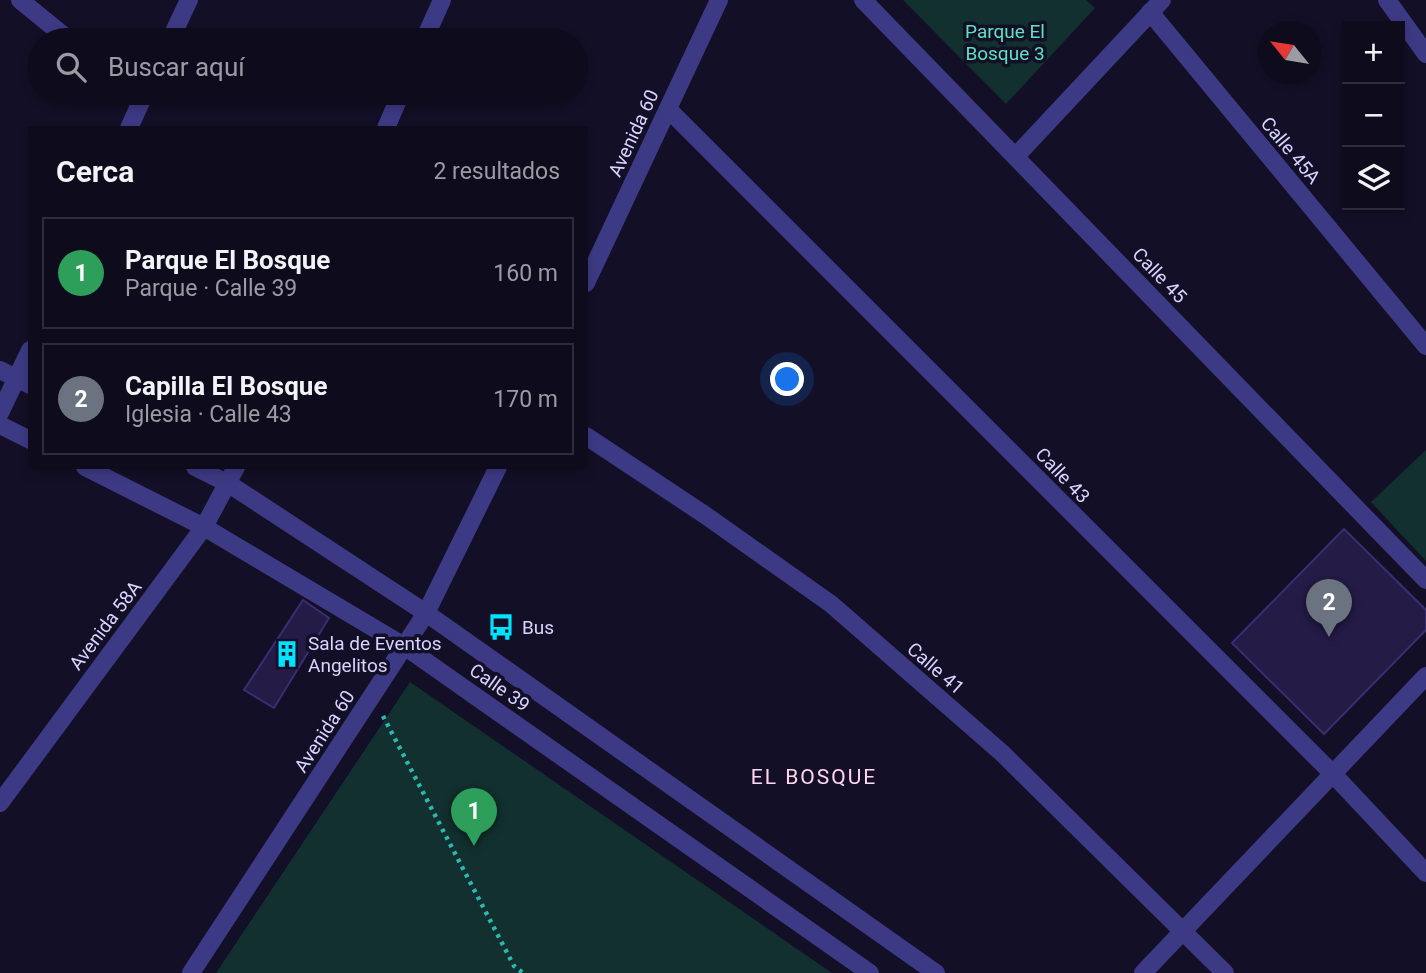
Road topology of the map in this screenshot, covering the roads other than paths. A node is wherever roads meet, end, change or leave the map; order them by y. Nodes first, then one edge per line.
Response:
1 (20, 0) edge
2 (189, 0) edge
3 (442, 0) edge
4 (719, 0) edge
5 (863, 0) edge
6 (1387, 0) edge
7 (1156, 6) edge
8 (54, 28) edge
9 (176, 28) edge
10 (429, 28) edge
11 (1426, 54) edge
12 (137, 105) edge
13 (396, 105) edge
14 (667, 109) junction
15 (130, 126) edge
16 (387, 126) edge
17 (1016, 156) junction
18 (588, 279) edge
19 (1426, 346) edge
20 (28, 359) edge
21 (0, 370) edge
22 (23, 382) edge
23 (0, 413) edge
24 (0, 425) edge
25 (588, 437) edge
26 (28, 439) edge
27 (89, 469) edge
28 (199, 469) edge
29 (235, 469) edge
30 (497, 469) edge
31 (229, 484) junction
32 (204, 527) junction
33 (1426, 580) edge
34 (426, 613) junction
35 (404, 646) junction
36 (1426, 676) edge
37 (1333, 774) junction
38 (0, 803) edge
39 (1426, 873) edge
40 (1181, 931) junction
41 (191, 973) edge
42 (870, 973) edge
43 (936, 973) edge
44 (1143, 973) edge
45 (1225, 973) edge

1 - 8 street
2 - 9 street
3 - 10 street
4 - 14 street, Avenida 60
5 - 17 street, Calle 45
6 - 11 street
7 - 17 street
7 - 19 street, Calle 45A
12 - 15 street
13 - 16 street
14 - 18 street, Avenida 60
14 - 37 street, Calle 43
17 - 33 street, Calle 45
20 - 22 street
21 - 22 street
22 - 23 street
24 - 26 street
25 - 40 street, Calle 41
27 - 32 street, Calle 39
28 - 31 street, Calle 39
29 - 31 street, Avenida 58A
30 - 34 street, Avenida 60
31 - 32 street, Avenida 58A
31 - 34 street, Calle 39
32 - 35 street, Calle 39
32 - 38 street, Avenida 58A
34 - 35 street, Avenida 60
34 - 43 street, Calle 39
35 - 41 street, Avenida 60
35 - 42 street, Calle 39
36 - 37 street
37 - 39 street, Calle 43
37 - 40 street
40 - 44 street
40 - 45 street, Calle 41

